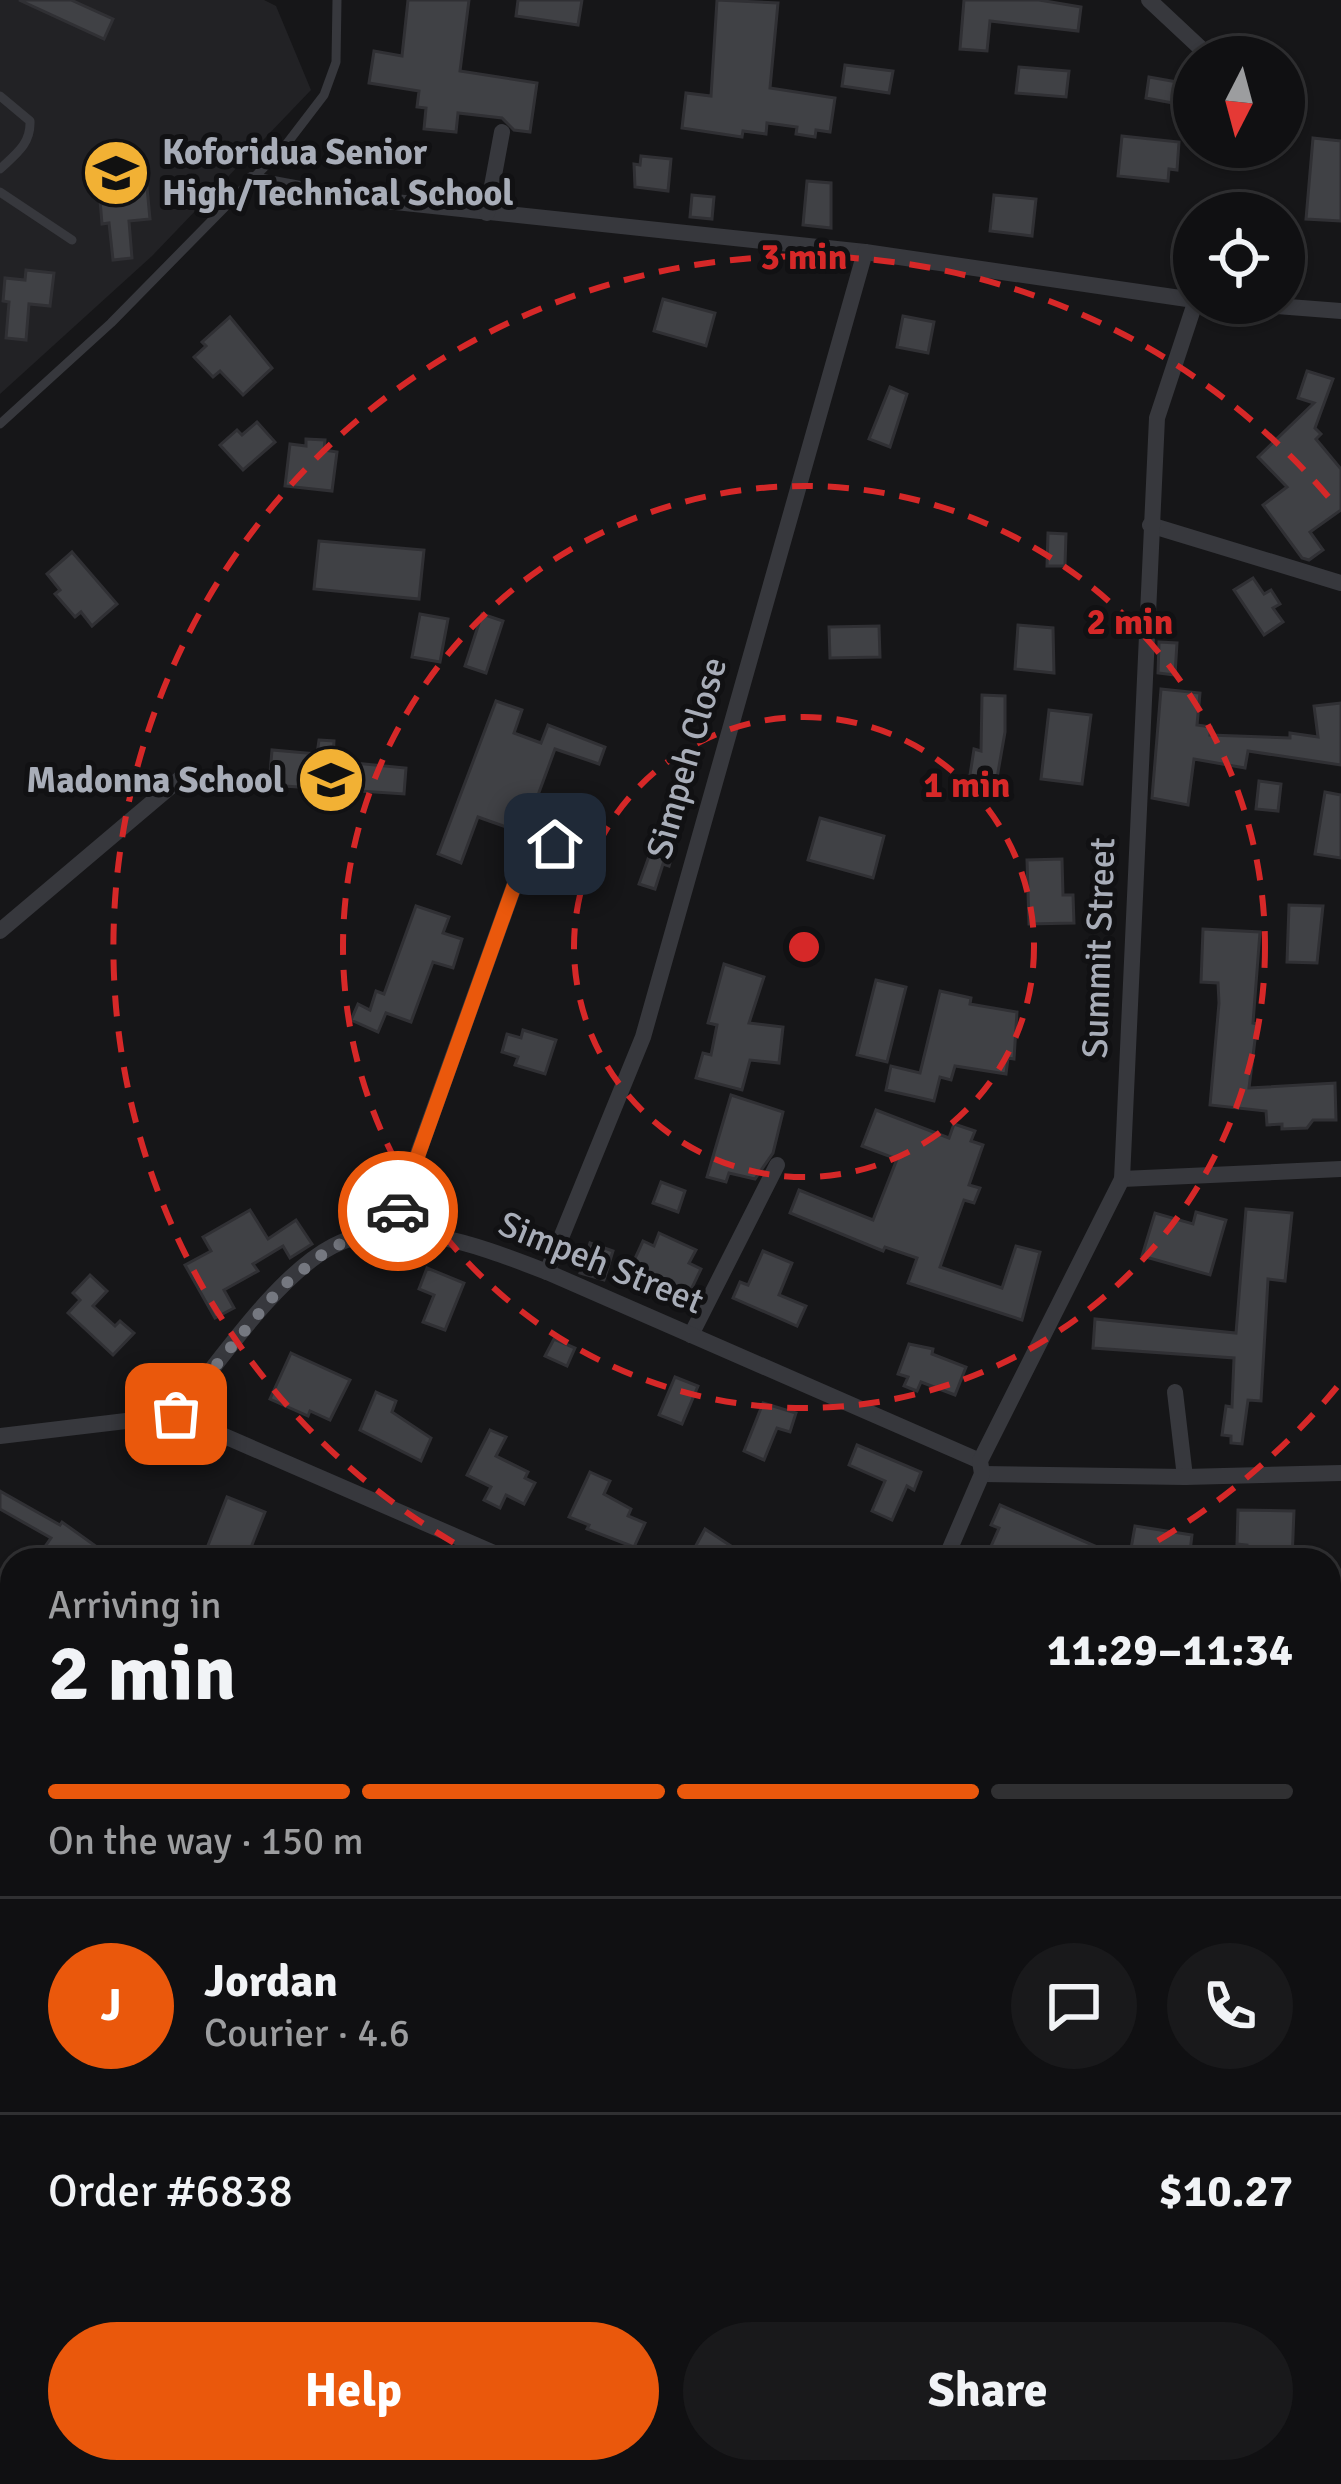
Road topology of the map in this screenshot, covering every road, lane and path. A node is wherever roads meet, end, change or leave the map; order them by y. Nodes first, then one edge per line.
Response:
1 (337, 0) edge
2 (1149, 0) edge
3 (1188, 36) edge
4 (0, 96) edge
5 (502, 132) dead end
6 (0, 169) edge
7 (252, 180) junction
8 (0, 192) edge
9 (487, 213) junction
10 (72, 240) dead end
11 (865, 252) junction
12 (1173, 298) edge
13 (1305, 308) edge
14 (1341, 311) edge
15 (1187, 324) edge
16 (0, 424) edge
17 (1150, 525) junction
18 (1341, 583) edge
19 (182, 777) dead end
20 (577, 853) dead end
21 (0, 931) edge
22 (777, 1166) dead end
23 (1341, 1169) edge
24 (1122, 1179) junction
25 (390, 1232) junction
26 (547, 1272) junction
27 (691, 1335) junction
28 (1175, 1392) dead end
29 (176, 1414) junction
30 (0, 1436) edge
31 (981, 1467) junction
32 (1341, 1473) edge
33 (1185, 1477) junction
34 (483, 1548) edge
35 (950, 1548) edge

1 - 7 lane
2 - 3 street
4 - 6 lane
5 - 9 street
7 - 9 street
7 - 16 lane
8 - 10 lane
9 - 11 street
11 - 12 street
11 - 26 street, Simpeh Close
13 - 14 street
15 - 17 street, Summit Street
17 - 18 street
17 - 24 street, Summit Street
19 - 21 street
20 - 25 street
22 - 27 street
23 - 24 street
24 - 31 street, Summit Street
25 - 26 street, Simpeh Street
25 - 29 street, Simpeh Street
26 - 27 street, Simpeh Street
27 - 31 street, Simpeh Street
28 - 33 street
29 - 30 street
29 - 34 street
31 - 33 street
31 - 35 street, Summit Street
32 - 33 street

